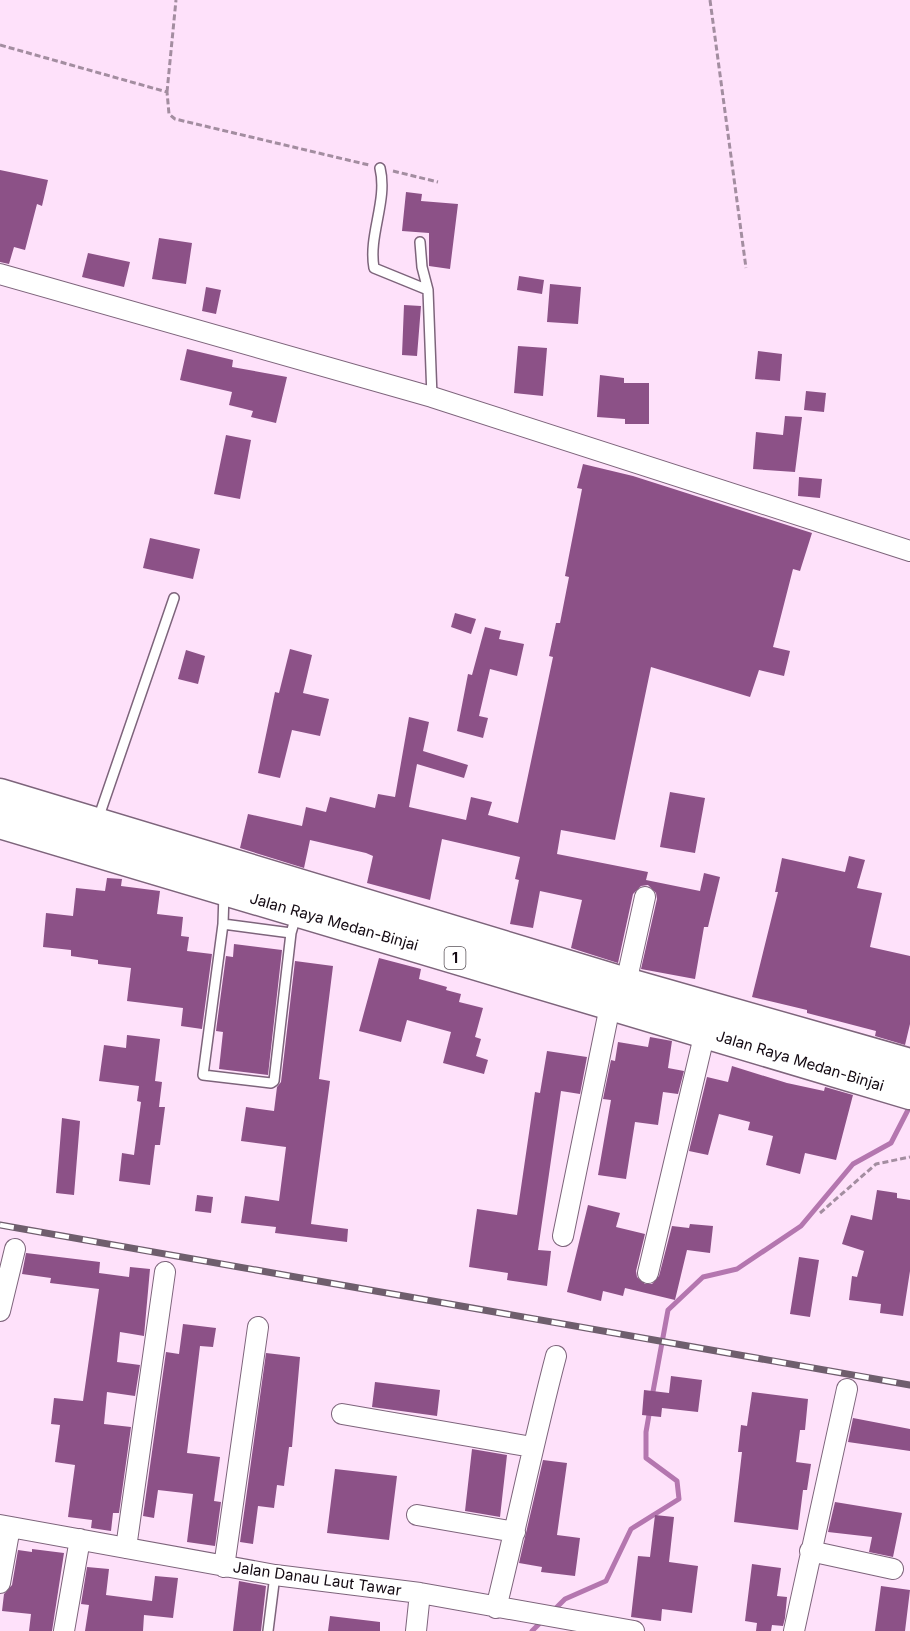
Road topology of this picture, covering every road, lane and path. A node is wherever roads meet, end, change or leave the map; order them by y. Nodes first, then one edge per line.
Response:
1 (176, 0) edge
2 (710, 0) edge
3 (0, 45) edge
4 (166, 92) junction
5 (380, 168) junction
6 (438, 182) dead end
7 (420, 242) dead end
8 (746, 268) dead end
9 (0, 274) edge
10 (428, 290) junction
11 (432, 397) junction
12 (910, 552) edge
13 (174, 598) dead end
14 (0, 794) edge
15 (97, 822) junction
16 (0, 823) edge
17 (224, 891) junction
18 (645, 897) dead end
19 (295, 921) junction
20 (223, 924) junction
21 (618, 994) junction
22 (705, 1032) junction
23 (910, 1064) edge
24 (910, 1094) edge
25 (910, 1157) edge
26 (820, 1213) dead end
27 (563, 1236) dead end
28 (15, 1249) dead end
29 (165, 1272) dead end
30 (648, 1273) dead end
31 (0, 1311) edge
32 (258, 1327) dead end
33 (556, 1356) dead end
34 (846, 1389) dead end
35 (342, 1414) dead end
36 (532, 1447) junction
37 (417, 1515) dead end
38 (5, 1526) edge
39 (515, 1532) junction
40 (80, 1539) junction
41 (126, 1548) junction
42 (810, 1551) junction
43 (224, 1567) junction
44 (893, 1569) dead end
45 (275, 1575) junction
46 (0, 1583) edge
47 (420, 1593) junction
48 (496, 1608) junction
49 (552, 1622) edge
50 (64, 1631) edge
51 (268, 1631) edge
52 (416, 1631) edge
53 (634, 1631) edge
54 (794, 1631) edge

1 - 4 path
2 - 8 path
3 - 4 path
4 - 5 path
5 - 6 path
5 - 10 lane
7 - 10 lane
9 - 11 street
10 - 11 lane
11 - 12 street
13 - 15 lane
14 - 15 main road, Jalan Raya Medan-Binjai / 1
15 - 21 main road, Jalan Raya Medan-Binjai / 1
16 - 17 main road, Jalan Raya Medan-Binjai / 1
17 - 19 main road, Jalan Raya Medan-Binjai / 1
17 - 20 lane
18 - 21 street
19 - 20 lane
19 - 20 lane
19 - 21 main road, Jalan Raya Medan-Binjai / 1
21 - 22 main road, Jalan Raya Medan-Binjai / 1
21 - 23 main road, Jalan Raya Medan-Binjai / 1
21 - 27 street
22 - 24 main road, Jalan Raya Medan-Binjai / 1
22 - 30 street
25 - 26 path
28 - 31 street
29 - 41 street
32 - 43 street
33 - 36 street
34 - 42 street
35 - 36 street
36 - 39 street
37 - 39 street
38 - 40 street, Jalan Danau Laut Tawar
38 - 46 street
39 - 48 street
40 - 41 street, Jalan Danau Laut Tawar
40 - 50 street
41 - 43 street, Jalan Danau Laut Tawar
42 - 44 street
42 - 54 street
43 - 45 street, Jalan Danau Laut Tawar
45 - 47 street, Jalan Danau Laut Tawar
45 - 51 lane
47 - 48 street, Jalan Danau Laut Tawar
47 - 52 street
48 - 49 street, Jalan Danau Laut Tawar
49 - 53 street, Jalan Danau Laut Tawar

